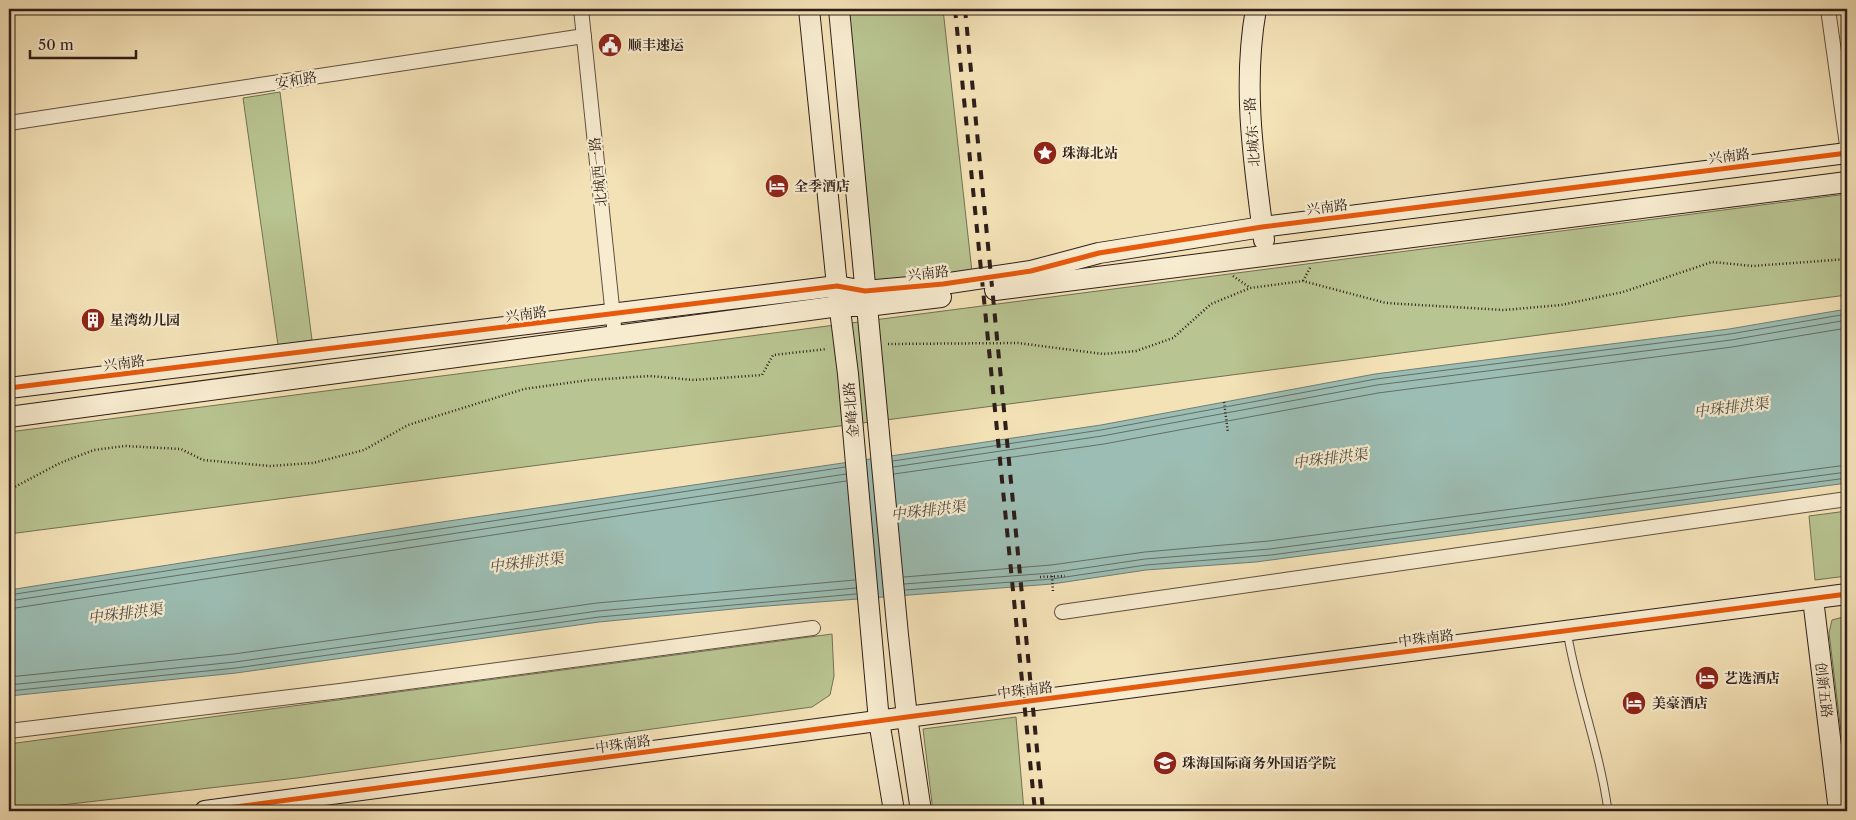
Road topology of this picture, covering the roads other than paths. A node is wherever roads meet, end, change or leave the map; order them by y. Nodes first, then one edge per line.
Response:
1 (581, 9) edge
2 (809, 9) edge
3 (839, 9) edge
4 (1828, 9) edge
5 (1257, 12) edge
6 (584, 36) junction
7 (9, 123) edge
8 (1847, 145) edge
9 (1847, 153) edge
10 (1847, 182) edge
11 (1262, 227) junction
12 (1266, 255) junction
13 (836, 286) junction
14 (866, 299) junction
15 (839, 306) junction
16 (614, 315) junction
17 (616, 336) junction
18 (9, 388) edge
19 (9, 417) edge
20 (1847, 499) edge
21 (1847, 594) edge
22 (1813, 599) junction
23 (1062, 612) dead end
24 (813, 628) dead end
25 (1567, 631) junction
26 (907, 717) junction
27 (879, 721) junction
28 (9, 731) edge
29 (332, 803) edge
30 (205, 811) edge
31 (894, 811) edge
32 (922, 811) edge
33 (1608, 811) edge
34 (1839, 811) edge

1 - 6 street, 北城西一路
2 - 13 street, 金峰北路
3 - 14 street, 金峰北路
4 - 8 street
5 - 11 street, 北城东一路
6 - 7 street, 安和路
6 - 16 street, 北城西一路
9 - 11 street, 兴南路
10 - 12 street, 兴南路
11 - 12 street, 北城东一路
11 - 14 street, 兴南路
12 - 14 street, 兴南路
13 - 14 street, 兴南路
13 - 15 street, 金峰北路
13 - 16 street, 兴南路
14 - 15 street, 兴南路
14 - 26 street, 金峰北路
15 - 17 street, 兴南路
15 - 27 street, 金峰北路
16 - 17 street, 北城西一路
16 - 18 street, 兴南路
17 - 19 street, 兴南路
20 - 23 street
21 - 22 street, 中珠南路
22 - 25 street, 中珠南路
22 - 34 street, 创新五路
24 - 28 street
25 - 26 street, 中珠南路
25 - 33 lane
26 - 27 street, 中珠南路
26 - 32 street, 金峰北路
27 - 29 street, 中珠南路
27 - 31 street, 金峰北路
29 - 30 street, 中珠南路

